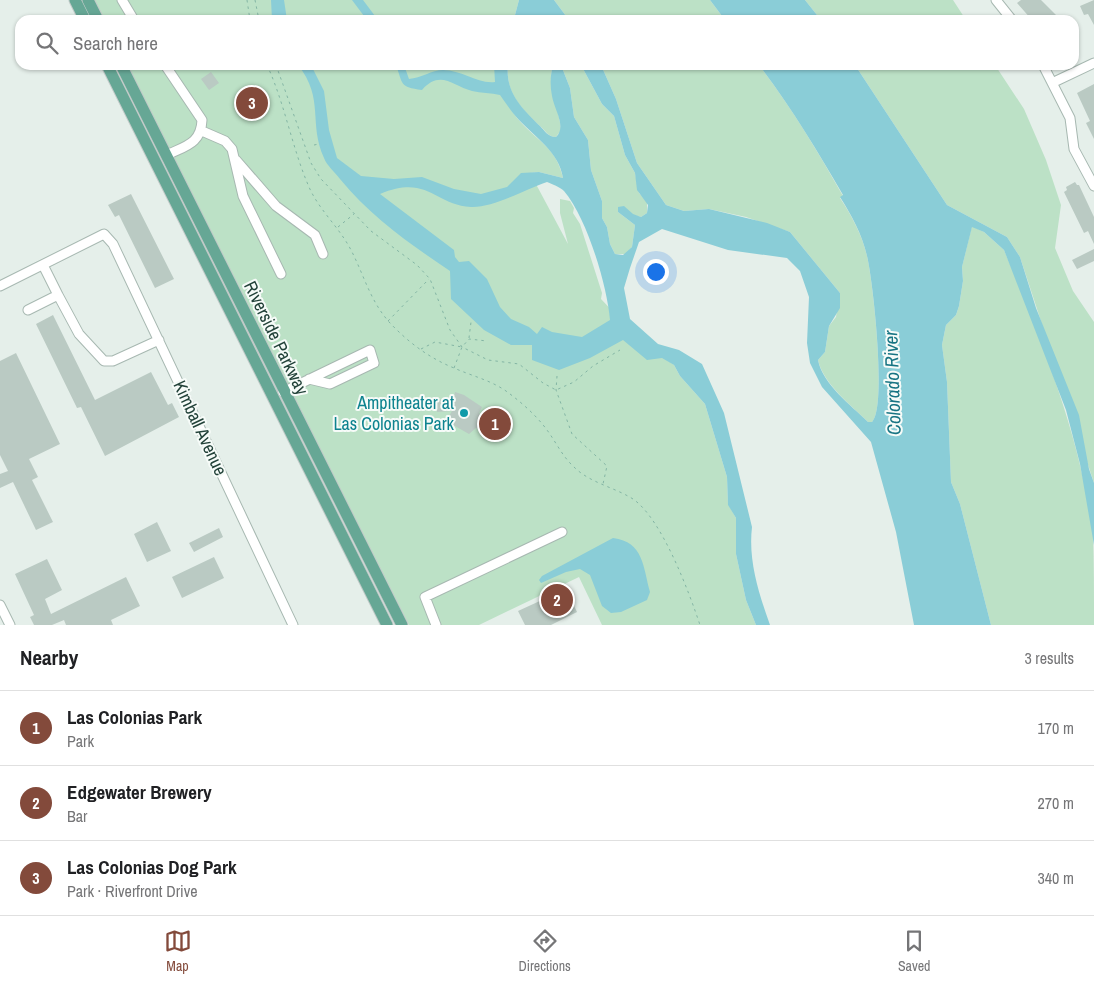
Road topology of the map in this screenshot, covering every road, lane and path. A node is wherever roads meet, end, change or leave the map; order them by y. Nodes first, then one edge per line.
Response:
1 (75, 0) edge
2 (88, 0) edge
3 (122, 0) edge
4 (247, 0) edge
5 (255, 0) edge
6 (996, 0) edge
7 (82, 15) edge
8 (96, 15) edge
9 (131, 15) edge
10 (249, 15) edge
11 (258, 15) edge
12 (1008, 15) edge
13 (1094, 63) edge
14 (110, 70) edge
15 (124, 70) edge
16 (169, 70) edge
17 (269, 70) edge
18 (278, 70) edge
19 (1047, 70) edge
20 (1054, 82) junction
21 (202, 131) junction
22 (319, 144) dead end
23 (314, 145) dead end
24 (167, 155) junction
25 (235, 159) junction
26 (1094, 186) edge
27 (354, 213) junction
28 (338, 227) junction
29 (323, 254) dead end
30 (43, 265) junction
31 (281, 274) dead end
32 (430, 279) junction
33 (0, 286) edge
34 (58, 295) junction
35 (28, 310) dead end
36 (388, 321) junction
37 (471, 322) dead end
38 (469, 339) junction
39 (159, 340) junction
40 (487, 341) dead end
41 (462, 347) junction
42 (420, 350) junction
43 (620, 350) dead end
44 (454, 368) junction
45 (557, 376) dead end
46 (309, 378) junction
47 (556, 390) junction
48 (283, 392) junction
49 (603, 484) junction
50 (562, 532) dead end
51 (0, 605) edge
52 (10, 625) edge
53 (293, 625) edge
54 (387, 625) edge
55 (402, 625) edge
56 (436, 625) edge
57 (700, 625) edge

1 - 7 main road
2 - 8 main road
3 - 9 street
4 - 10 path
5 - 11 path
6 - 12 street
13 - 20 street
14 - 54 main road, Riverside Parkway
15 - 24 main road, Riverside Parkway
16 - 21 street
17 - 28 path
18 - 27 path
19 - 20 street
20 - 26 street
21 - 24 street
21 - 25 street
22 - 23 path
24 - 48 main road, Riverside Parkway
25 - 29 street
25 - 31 street
27 - 28 path
27 - 32 path
28 - 36 path
30 - 33 street
30 - 34 street
30 - 39 street, Kimball Avenue
32 - 36 path
32 - 41 path
34 - 35 street
34 - 39 street
36 - 42 path
37 - 38 path
38 - 40 path
38 - 41 path
39 - 53 street, Kimball Avenue
41 - 42 path
41 - 44 path
41 - 47 path
42 - 44 path
43 - 47 path
44 - 49 path
45 - 47 path
46 - 46 street
46 - 48 street
47 - 49 path
48 - 55 main road, Riverside Parkway
49 - 57 path
50 - 56 street
51 - 52 street

